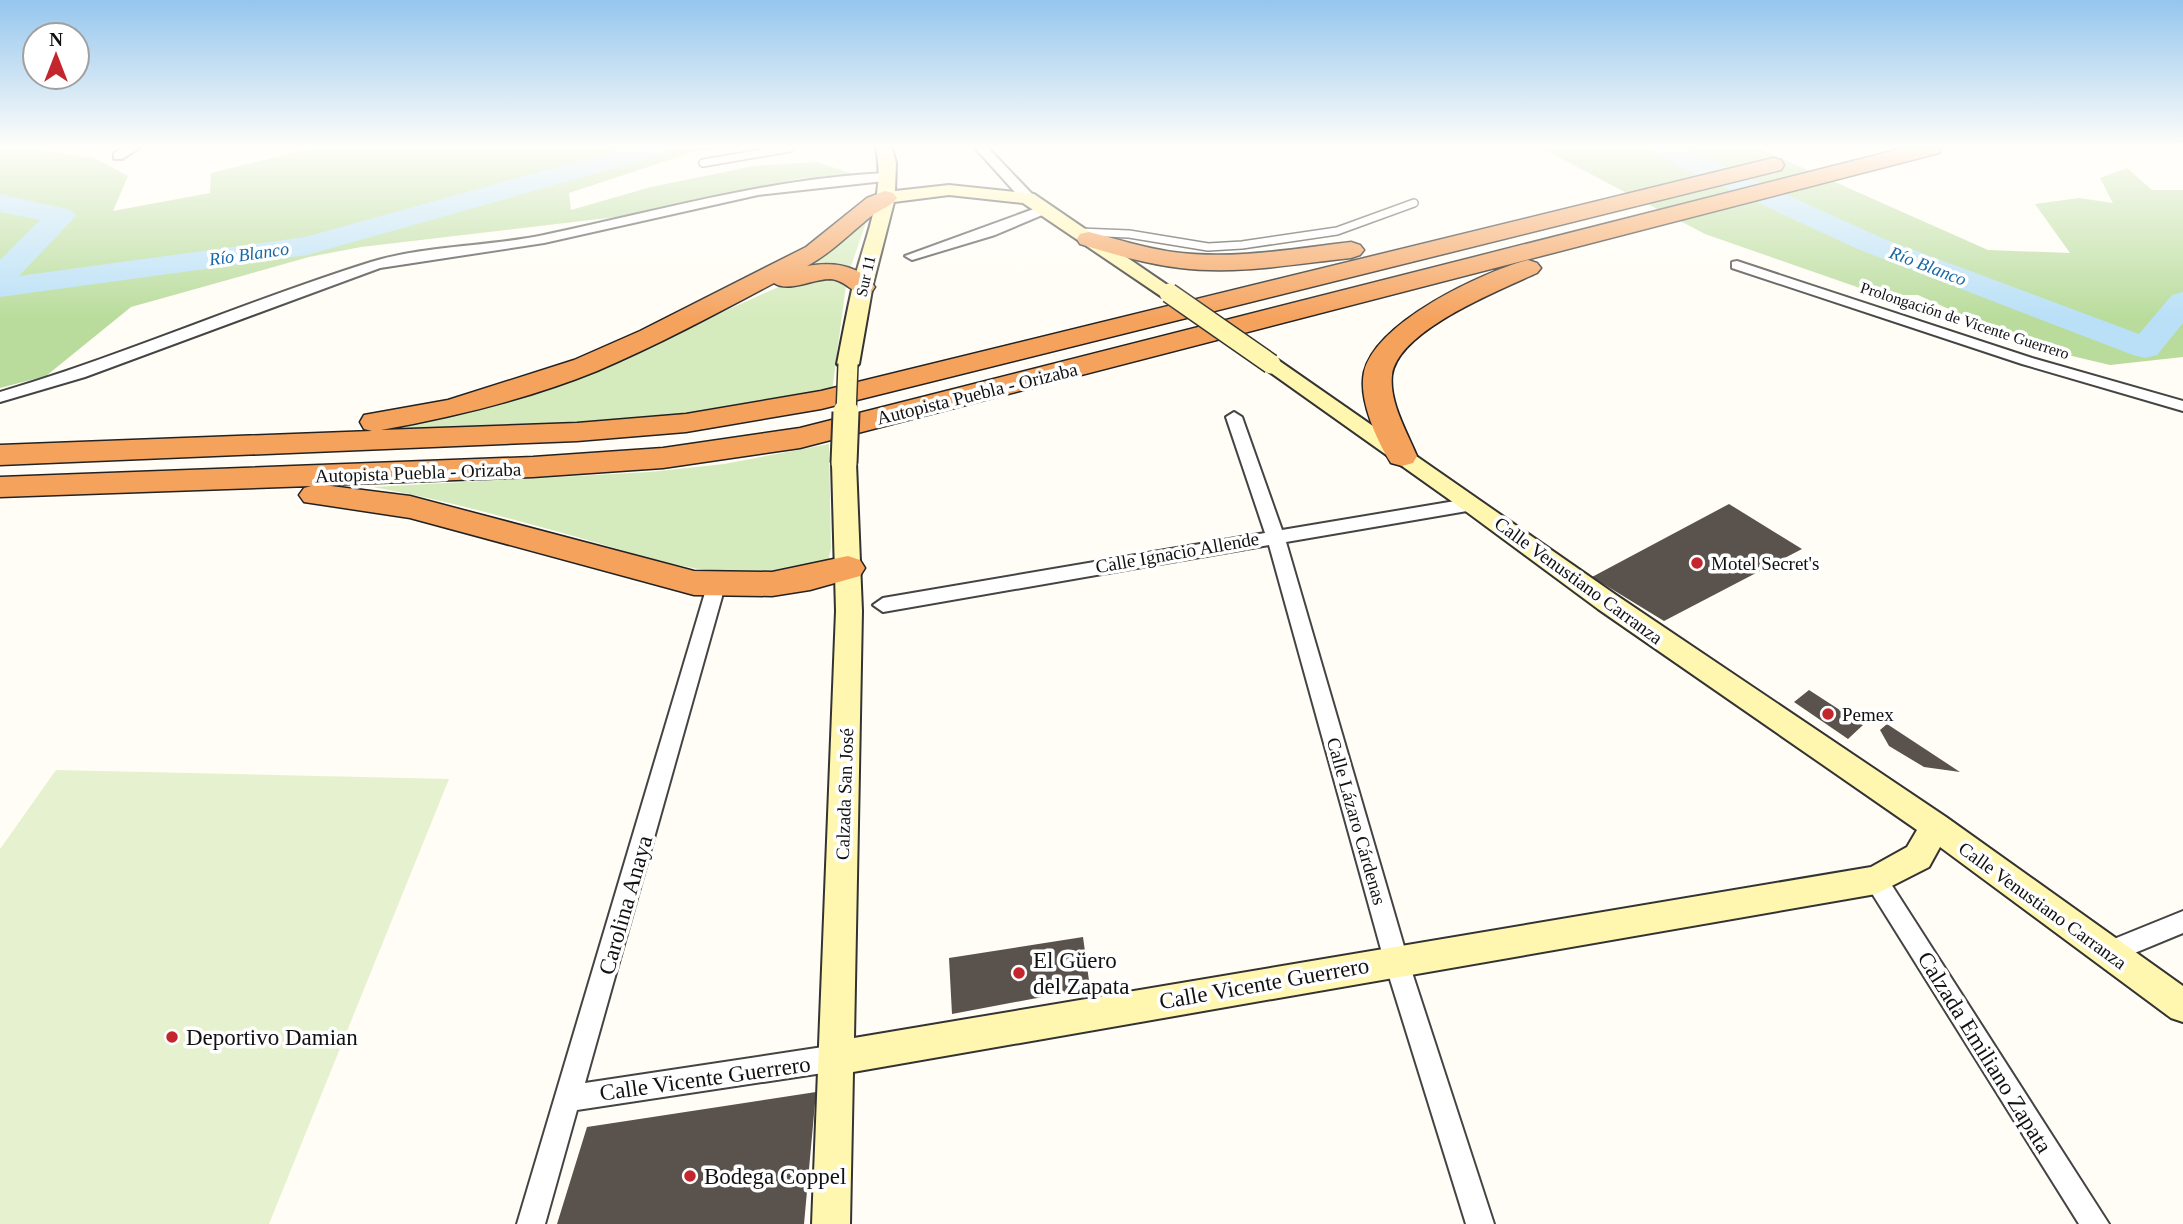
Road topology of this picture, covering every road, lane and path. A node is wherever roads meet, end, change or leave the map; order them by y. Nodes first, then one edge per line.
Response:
1 (698, 205) edge
2 (871, 205) edge
3 (882, 205) edge
4 (1033, 205) edge
5 (1037, 205) edge
6 (1408, 205) edge
7 (1609, 205) edge
8 (1715, 205) edge
9 (1572, 214) junction
10 (1627, 227) junction
11 (1082, 235) junction
12 (912, 256) dead end
13 (1737, 265) dead end
14 (862, 287) junction
15 (1169, 293) joint
16 (650, 337) junction
17 (848, 364) joint
18 (1271, 364) joint
19 (0, 397) edge
20 (2183, 406) edge
21 (1234, 417) dead end
22 (67, 453) junction
23 (0, 455) edge
24 (1402, 456) junction
25 (844, 463) joint
26 (0, 488) edge
27 (1473, 503) junction
28 (1275, 535) junction
29 (848, 568) junction
30 (716, 586) junction
31 (883, 605) dead end
32 (1935, 826) junction
33 (1876, 880) junction
34 (2183, 922) edge
35 (2108, 953) junction
36 (1396, 960) junction
37 (2183, 1006) edge
38 (836, 1058) junction
39 (570, 1098) junction
40 (531, 1224) edge
41 (831, 1224) edge
42 (1480, 1224) edge
43 (2095, 1224) edge

1 - 19 street
2 - 16 highway
3 - 14 street, Sur 11
4 - 12 street
5 - 11 street, Calle Venustiano Carranza
6 - 11 lane
7 - 9 highway, Autopista Puebla - Orizaba
8 - 10 highway, Autopista Puebla - Orizaba
9 - 11 highway
9 - 22 highway, Autopista Puebla - Orizaba
10 - 24 highway
10 - 26 highway, Autopista Puebla - Orizaba
11 - 15 street, Calle Venustiano Carranza
13 - 20 street, Prolongación de Vicente Guerrero
14 - 16 highway
14 - 17 street, Sur 11
15 - 18 main road, Calle Venustiano Carranza, bridge
16 - 22 highway
17 - 25 street, Calzada San José, bridge
18 - 24 street, Calle Venustiano Carranza
21 - 28 street, Calle Lázaro Cárdenas
22 - 23 highway, Autopista Puebla - Orizaba
24 - 27 street, Calle Venustiano Carranza
25 - 29 main road, Calzada San José
26 - 30 highway
27 - 28 street, Calle Ignacio Allende
27 - 32 street, Calle Venustiano Carranza
28 - 31 street, Calle Ignacio Allende
28 - 36 street, Calle Lázaro Cárdenas
29 - 30 highway
29 - 38 main road, Calzada San José
30 - 39 street, Carolina Anaya
32 - 33 street, Calle Vicente Guerrero
32 - 35 street, Calle Venustiano Carranza
33 - 36 street, Calle Vicente Guerrero
33 - 43 street, Calzada Emiliano Zapata
34 - 35 street
35 - 37 street, Calle Venustiano Carranza
36 - 38 street, Calle Vicente Guerrero
36 - 42 street, Calle Lázaro Cárdenas
38 - 39 street, Calle Vicente Guerrero
38 - 41 main road, Calzada San José
39 - 40 street, Carolina Anaya

